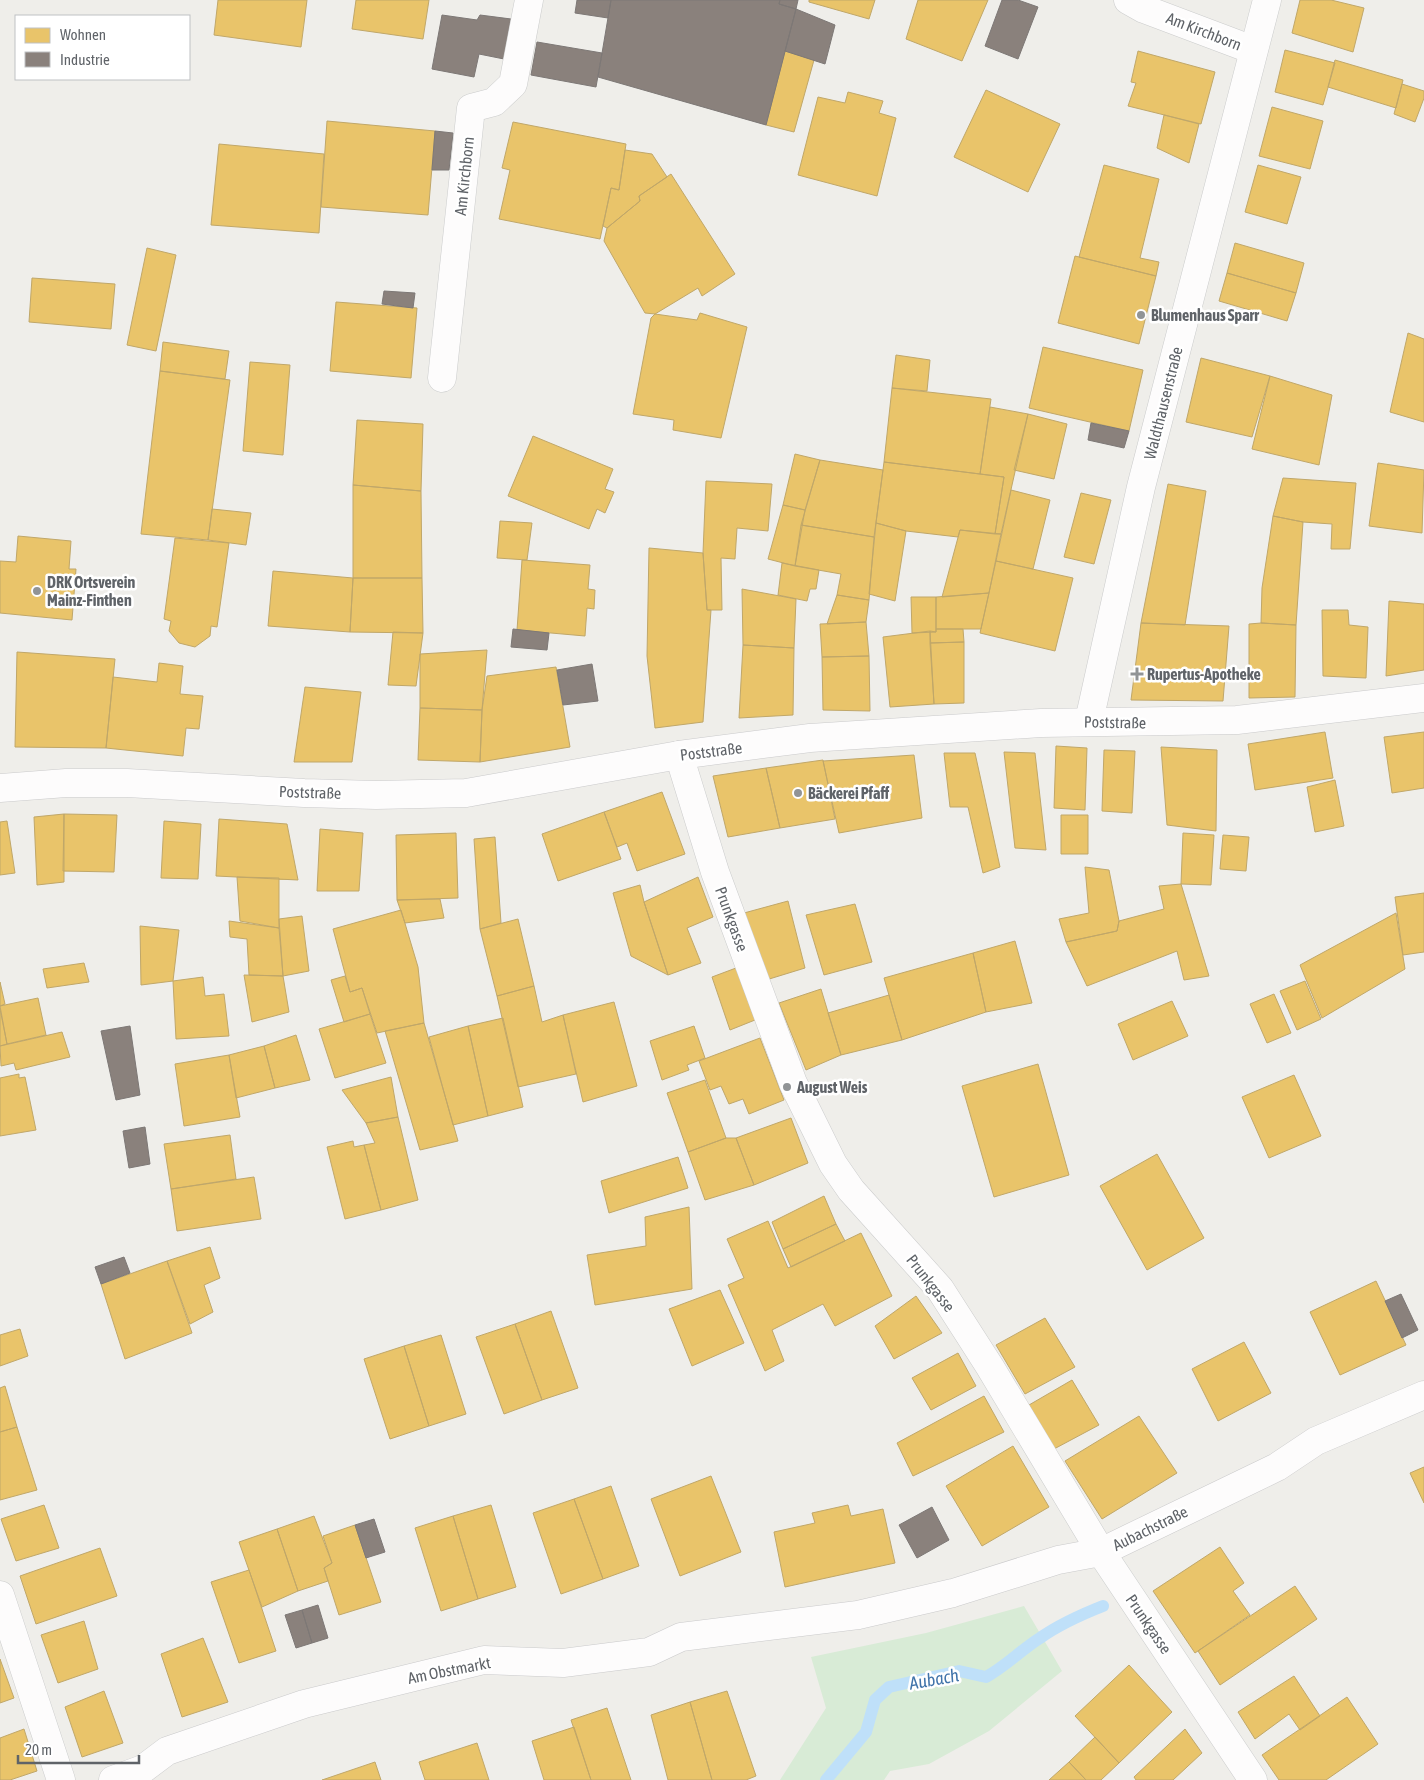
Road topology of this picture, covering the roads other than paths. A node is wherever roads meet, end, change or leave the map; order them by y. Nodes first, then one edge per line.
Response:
1 (529, 0) edge
2 (1128, 0) edge
3 (1267, 0) edge
4 (1253, 50) junction
5 (442, 378) dead end
6 (1424, 698) edge
7 (1089, 721) junction
8 (679, 755) junction
9 (0, 788) edge
10 (1424, 1395) edge
11 (1101, 1552) junction
12 (0, 1595) edge
13 (858, 1615) joint
14 (60, 1780) edge
15 (113, 1780) edge
16 (1253, 1780) edge

1 - 5 main road, Am Kirchborn
2 - 4 main road, Am Kirchborn
3 - 4 main road, Waldthausenstraße
4 - 7 main road, Waldthausenstraße
6 - 7 main road, Poststraße
7 - 8 main road, Poststraße
8 - 9 main road, Poststraße
8 - 11 main road, Prunkgasse
10 - 11 main road, Aubachstraße
11 - 13 main road, Aubachstraße
11 - 16 main road, Prunkgasse
12 - 14 main road
13 - 15 main road, Am Obstmarkt

